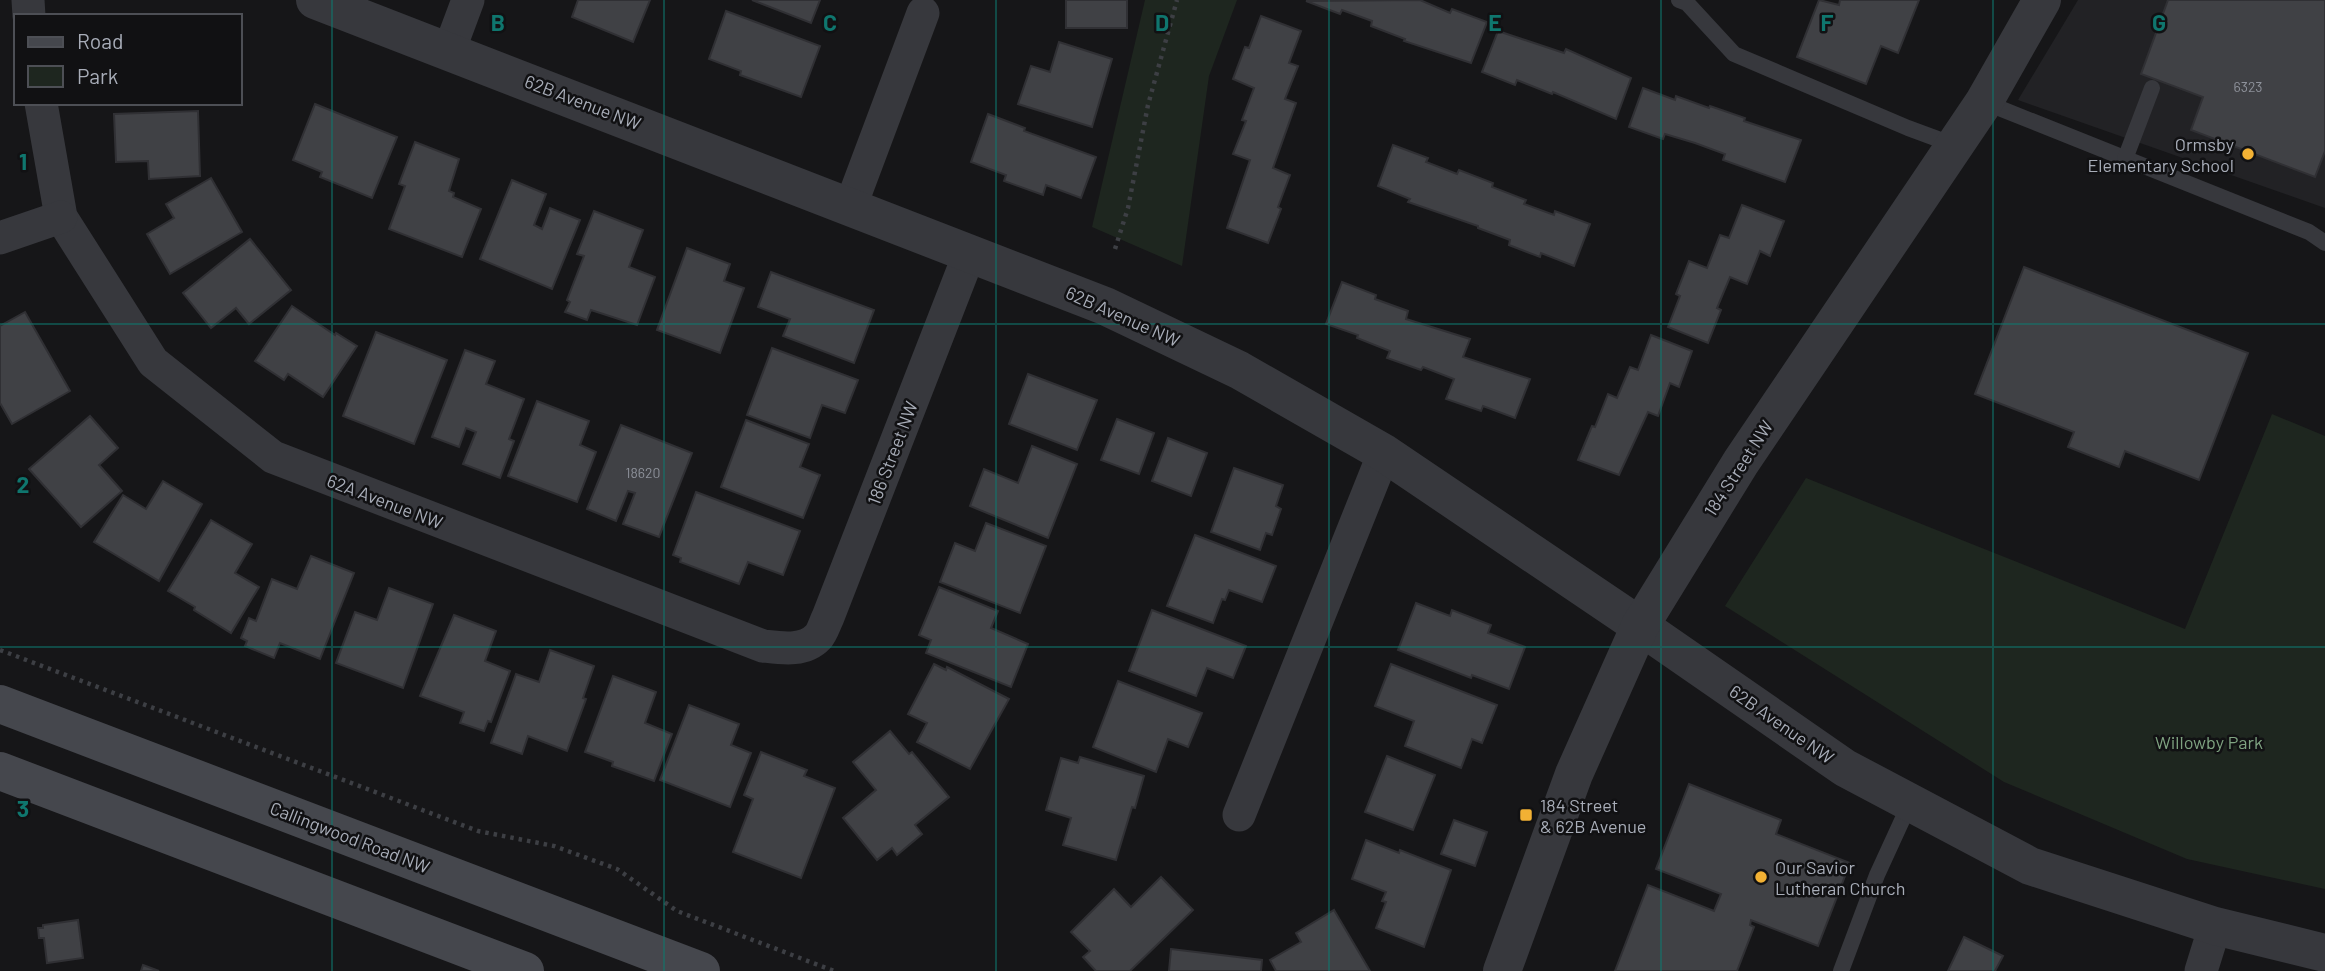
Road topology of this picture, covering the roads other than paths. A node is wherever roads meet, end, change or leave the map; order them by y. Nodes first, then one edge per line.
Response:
1 (315, 0) edge
2 (468, 0) edge
3 (1679, 0) edge
4 (2042, 0) edge
5 (923, 13) dead end
6 (449, 51) junction
7 (2152, 88) dead end
8 (1984, 102) junction
9 (41, 105) edge
10 (1955, 146) junction
11 (2125, 159) junction
12 (851, 205) junction
13 (61, 217) junction
14 (0, 238) edge
15 (2325, 243) edge
16 (970, 252) junction
17 (1384, 453) junction
18 (1640, 626) junction
19 (803, 646) joint
20 (0, 704) edge
21 (0, 771) edge
22 (1910, 803) junction
23 (1239, 815) dead end
24 (2215, 926) junction
25 (2325, 953) edge
26 (525, 971) edge
27 (701, 971) edge
28 (1502, 971) edge
29 (1841, 971) edge
30 (2201, 971) edge

1 - 6 street, 62B Avenue NW
2 - 6 street
3 - 10 lane
4 - 8 street, 184 Street NW
5 - 12 street
6 - 12 street, 62B Avenue NW
7 - 11 lane
8 - 10 street, 184 Street NW
8 - 11 lane
9 - 13 street
10 - 18 street, 184 Street NW
11 - 15 lane
12 - 16 street, 62B Avenue NW
13 - 14 street
13 - 19 street, 62A Avenue NW
16 - 17 street, 62B Avenue NW
16 - 19 street, 186 Street NW
17 - 18 street, 62B Avenue NW
17 - 23 street
18 - 22 street, 62B Avenue NW
18 - 28 street, 184 Street NW
20 - 27 main road, Callingwood Road NW
21 - 26 main road
22 - 24 street, 62B Avenue NW
22 - 29 lane
24 - 25 street, 62B Avenue NW
24 - 30 street

